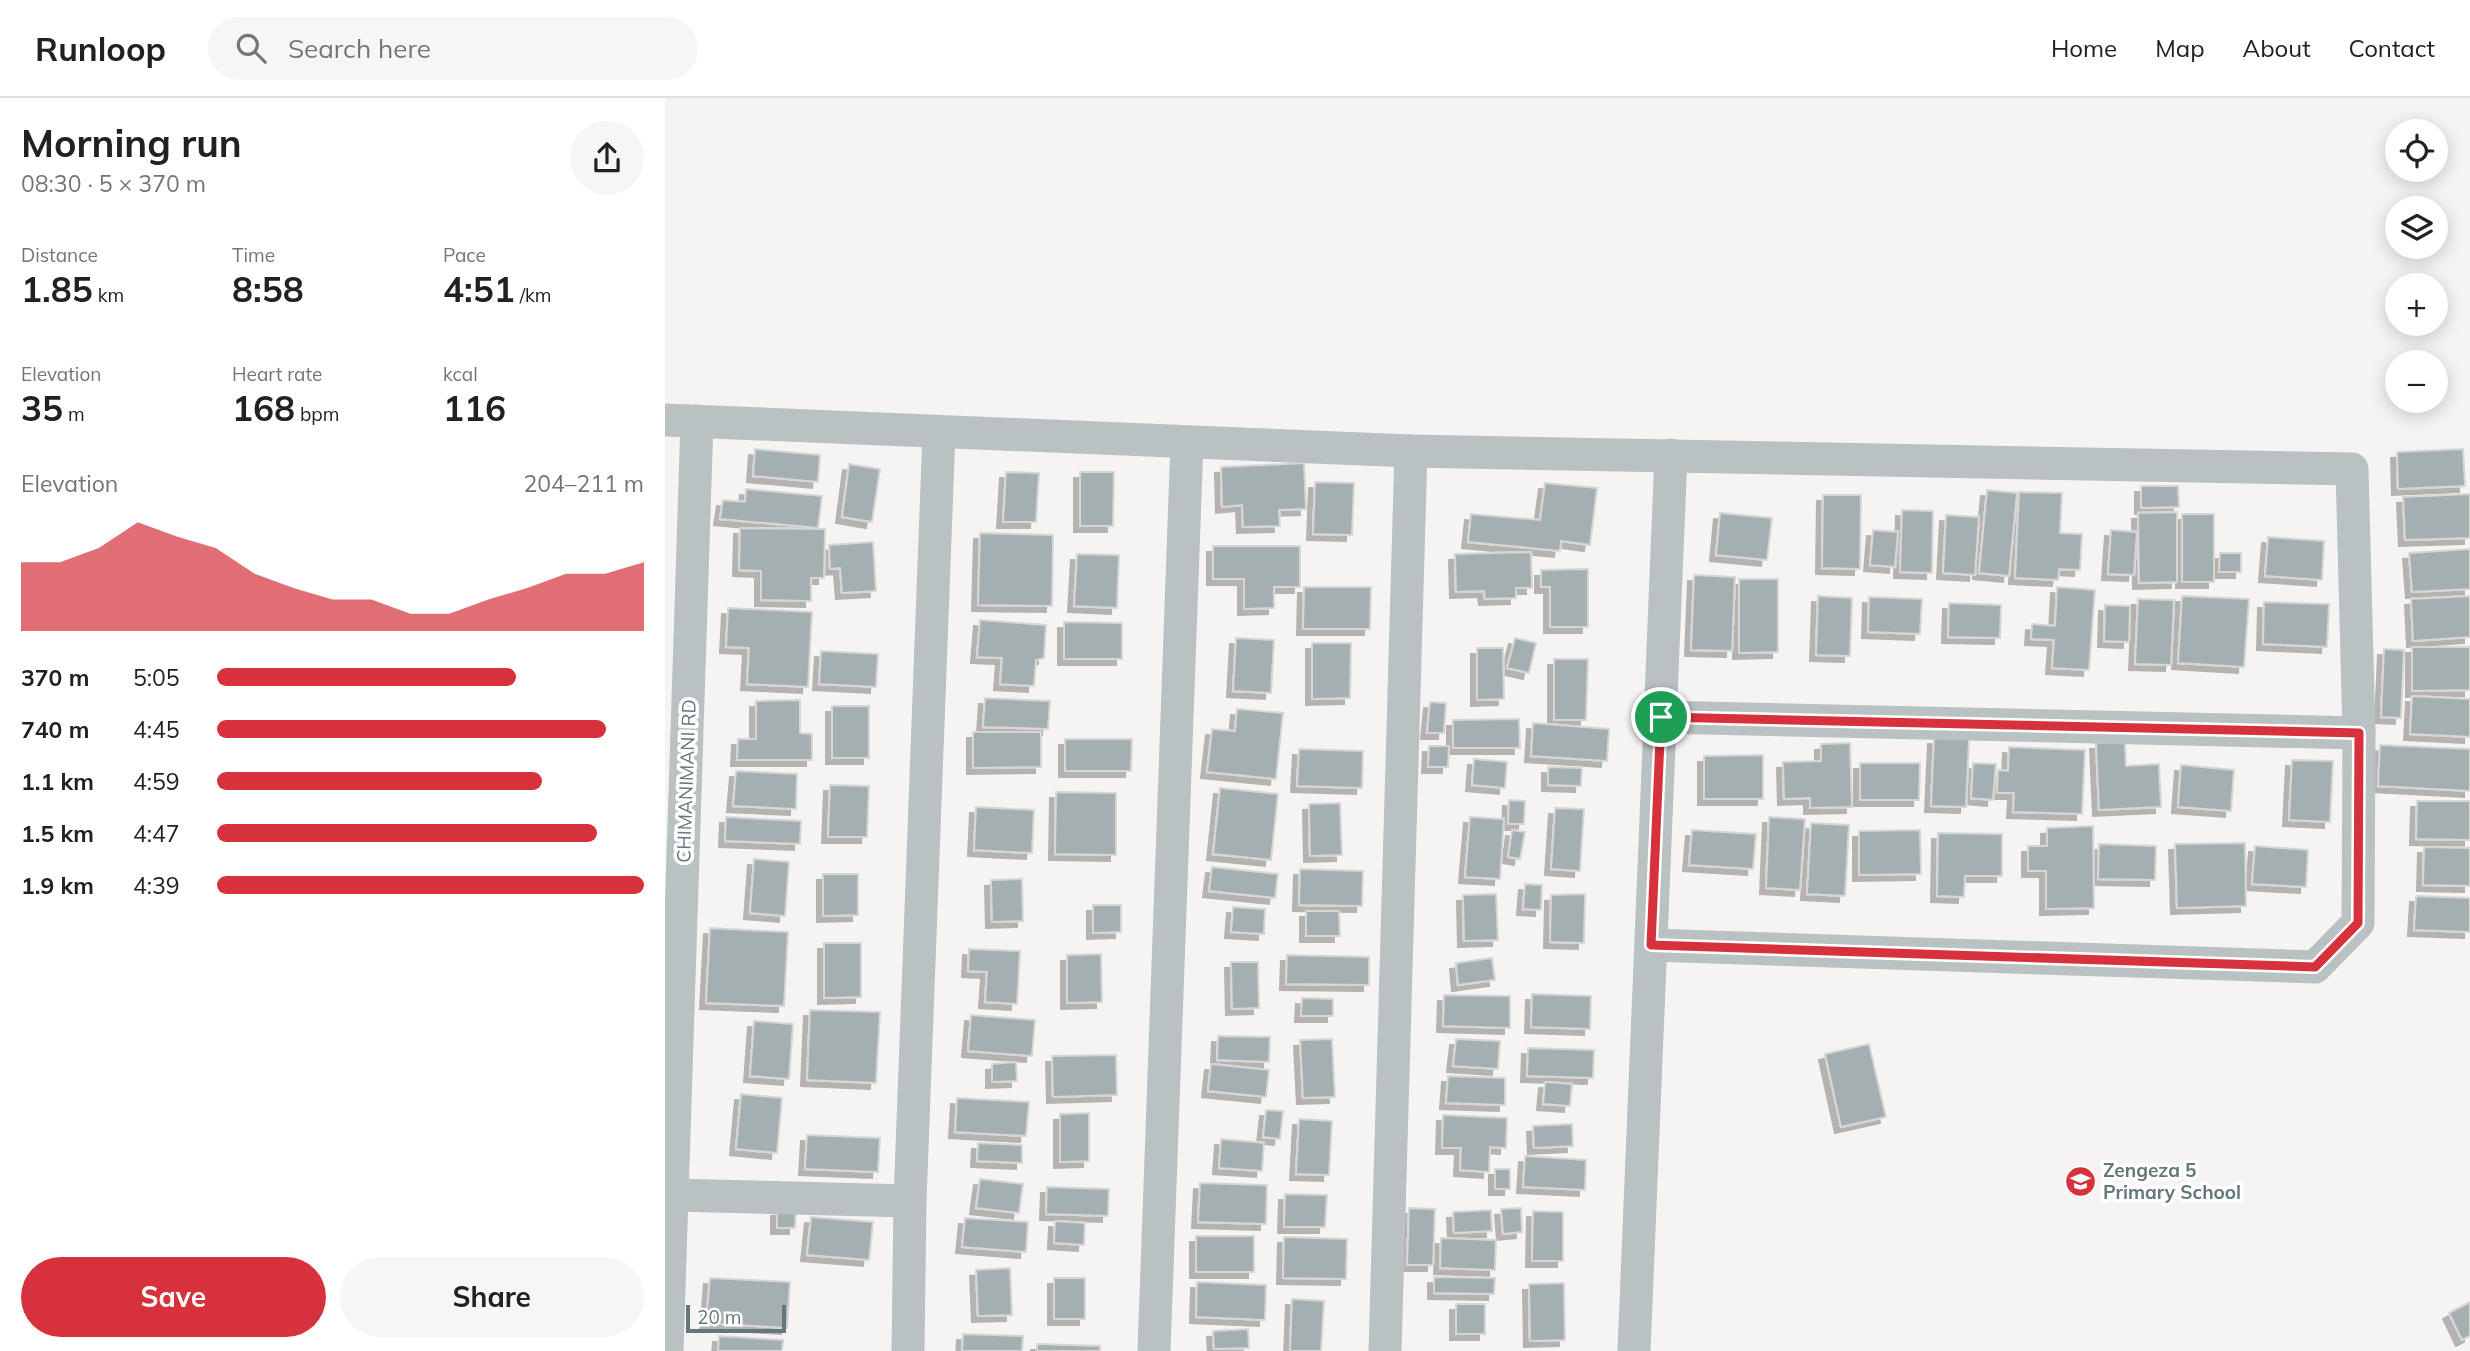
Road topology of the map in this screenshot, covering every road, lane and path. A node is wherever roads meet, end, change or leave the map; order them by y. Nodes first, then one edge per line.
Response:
1 (681, 420) edge
2 (939, 432) junction
3 (1187, 442) junction
4 (1411, 451) junction
5 (1671, 455) junction
6 (1661, 717) junction
7 (2359, 733) junction
8 (1651, 945) junction
9 (672, 1195) junction
10 (909, 1201) junction
11 (667, 1351) edge
12 (908, 1351) edge
13 (1154, 1351) edge
14 (1385, 1351) edge
15 (1634, 1351) edge

1 - 2 street
1 - 9 street, CHIMANIMANI RD
2 - 3 street
2 - 10 street
3 - 4 street
3 - 13 street
4 - 5 street
4 - 14 street
5 - 6 street
5 - 7 street
6 - 7 street
6 - 8 street
7 - 8 street
8 - 15 street
9 - 10 street
9 - 11 street, CHIMANIMANI RD
10 - 12 street

